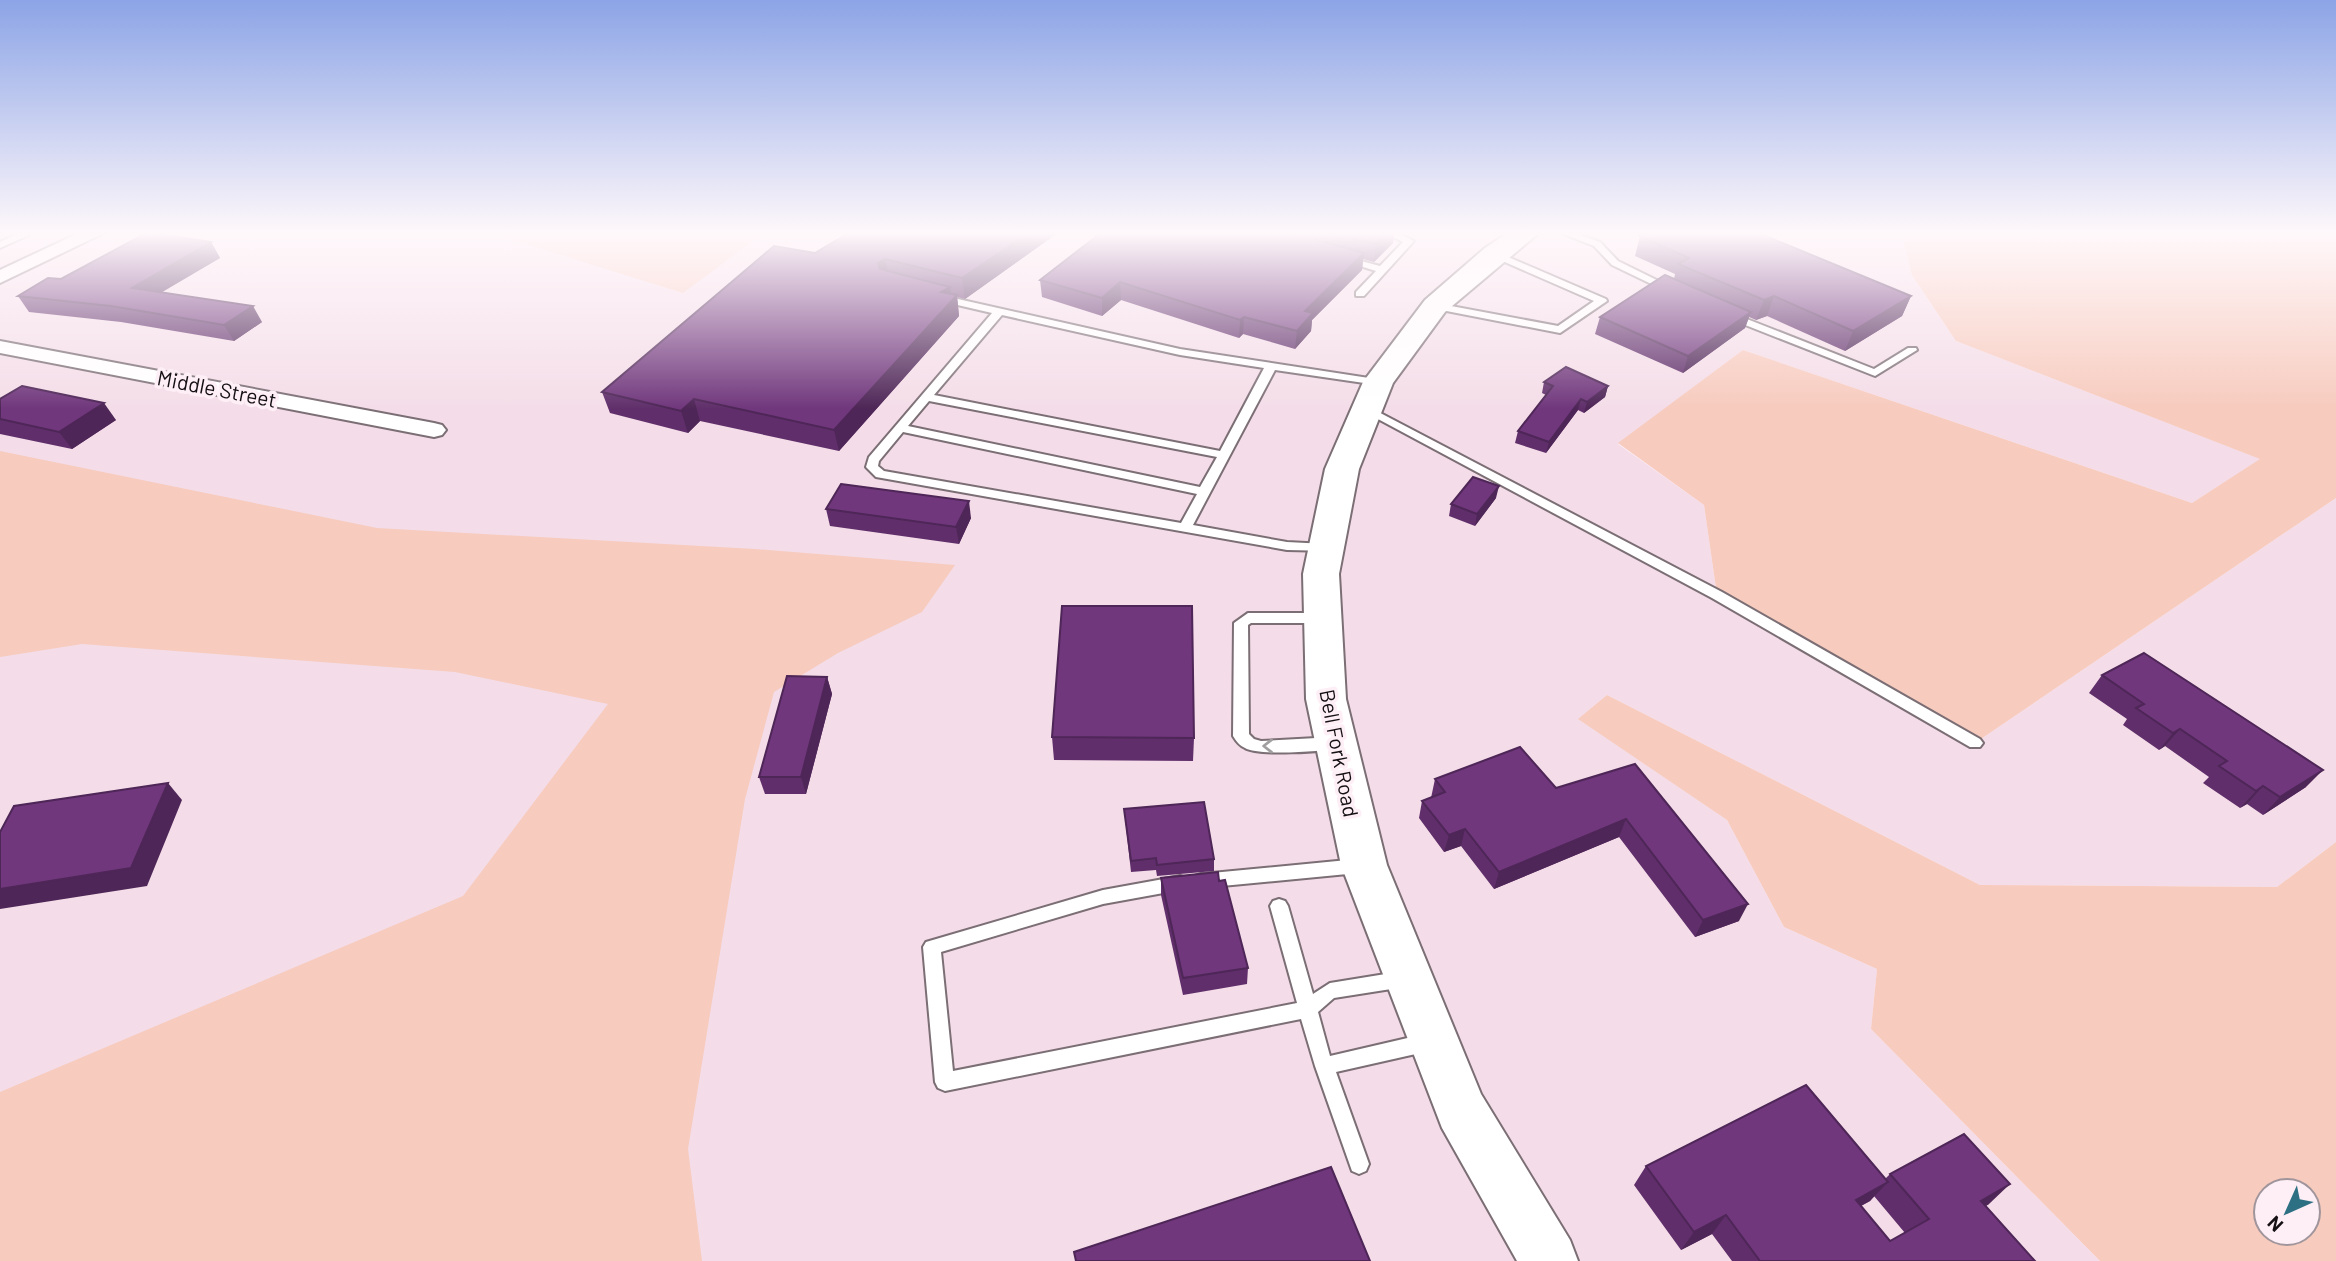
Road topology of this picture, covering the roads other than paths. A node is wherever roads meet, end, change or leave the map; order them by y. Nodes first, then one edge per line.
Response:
1 (1363, 291) edge
2 (1453, 291) edge
3 (1579, 291) edge
4 (1675, 291) edge
5 (925, 294) edge
6 (1360, 294) dead end
7 (1686, 296) edge
8 (1436, 306) junction
9 (998, 313) junction
10 (1723, 313) edge
11 (0, 347) edge
12 (1912, 350) dead end
13 (1270, 366) junction
14 (1372, 396) junction
15 (927, 397) junction
16 (901, 428) junction
17 (434, 430) dead end
18 (1224, 455) junction
19 (1204, 492) junction
20 (1185, 528) junction
21 (1326, 548) junction
22 (1323, 618) junction
23 (1336, 743) junction
24 (1975, 743) dead end
25 (1364, 865) junction
26 (1279, 906) dead end
27 (1408, 978) junction
28 (1308, 1009) junction
29 (1433, 1041) junction
30 (1324, 1066) junction
31 (1359, 1164) dead end
32 (1549, 1261) edge

1 - 6 lane
2 - 8 main road, Bell Fork Road
3 - 8 lane
4 - 7 lane
5 - 9 lane
8 - 14 main road, Bell Fork Road
9 - 13 lane
9 - 15 lane
10 - 12 lane
11 - 17 street, Middle Street
13 - 14 lane
13 - 18 lane
14 - 21 main road, Bell Fork Road
14 - 24 lane
15 - 16 lane
15 - 18 lane
16 - 19 lane
16 - 20 lane
18 - 19 lane
19 - 20 lane
20 - 21 lane
21 - 22 main road, Bell Fork Road
22 - 23 main road, Bell Fork Road
23 -> 22 lane
23 - 25 main road, Bell Fork Road
25 - 27 main road, Bell Fork Road
25 - 28 lane
26 - 28 lane
27 - 28 lane
27 - 29 main road, Bell Fork Road
28 - 30 lane
29 - 30 lane
29 - 32 main road, Bell Fork Road
30 - 31 lane

